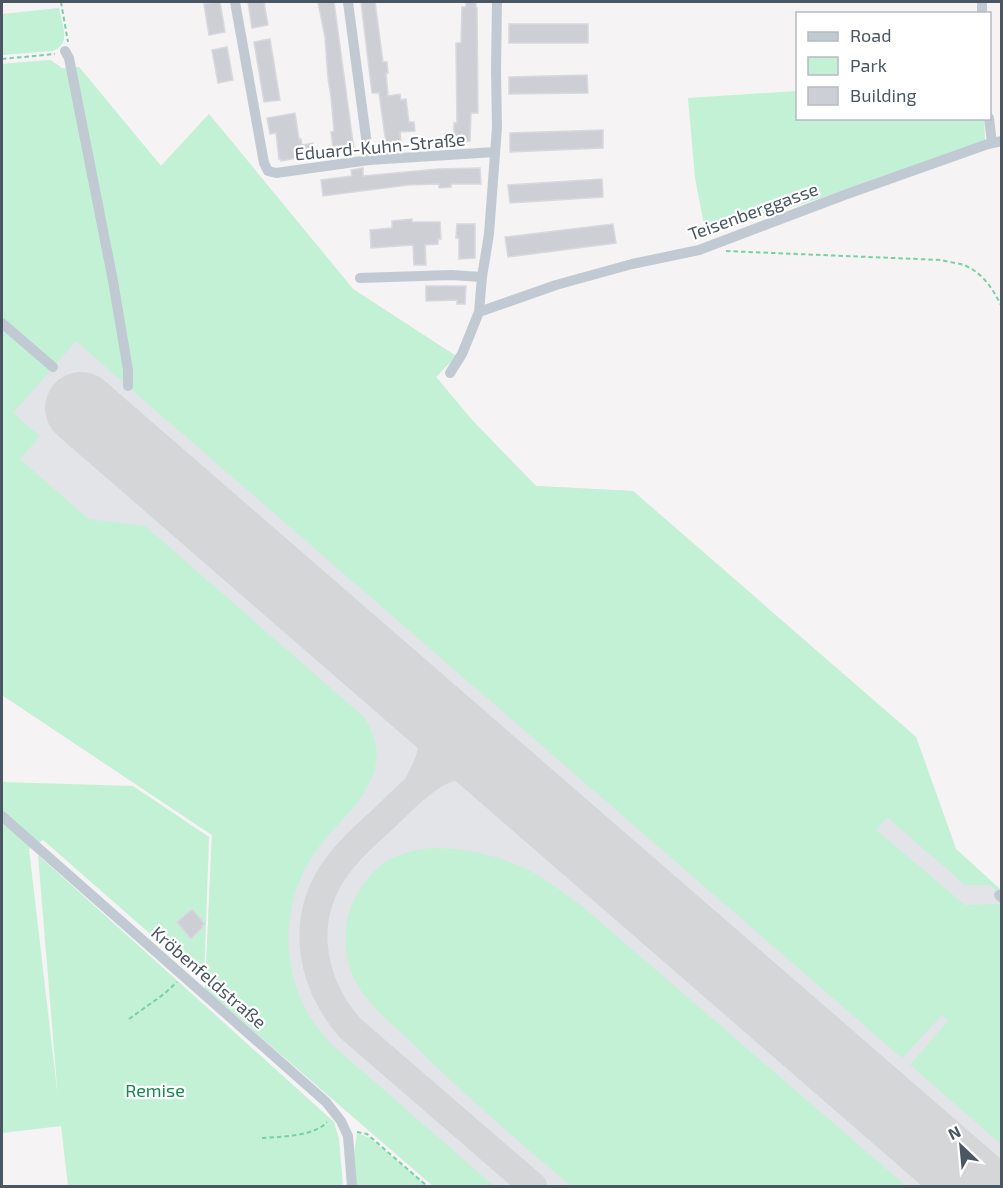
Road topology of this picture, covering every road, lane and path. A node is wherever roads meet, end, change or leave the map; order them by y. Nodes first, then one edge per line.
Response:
1 (61, 2) edge
2 (235, 2) edge
3 (348, 2) edge
4 (497, 2) edge
5 (65, 51) junction
6 (2, 59) edge
7 (990, 120) edge
8 (997, 142) edge
9 (495, 152) junction
10 (369, 160) junction
11 (722, 251) dead end
12 (482, 277) junction
13 (360, 278) dead end
14 (1002, 307) edge
15 (479, 312) junction
16 (2, 323) edge
17 (53, 367) dead end
18 (450, 373) dead end
19 (128, 386) dead end
20 (2, 816) edge
21 (183, 976) junction
22 (129, 1019) dead end
23 (335, 1112) junction
24 (345, 1130) junction
25 (262, 1138) dead end
26 (351, 1186) edge
27 (427, 1186) edge

1 - 5 path
2 - 10 street, Eduard-Kuhn-Straße
3 - 10 street
4 - 9 street
5 - 6 path
5 - 19 street
7 - 8 street
8 - 15 street, Teisenberggasse
9 - 10 street, Eduard-Kuhn-Straße
9 - 12 street
11 - 14 path
12 - 13 street
12 - 15 street
15 - 18 street
16 - 17 street
20 - 21 street, Kröbenfeldstraße
21 - 22 path
21 - 23 street, Kröbenfeldstraße
23 - 24 street, Kröbenfeldstraße
23 - 25 path
24 - 26 street, Kröbenfeldstraße
24 - 27 path

